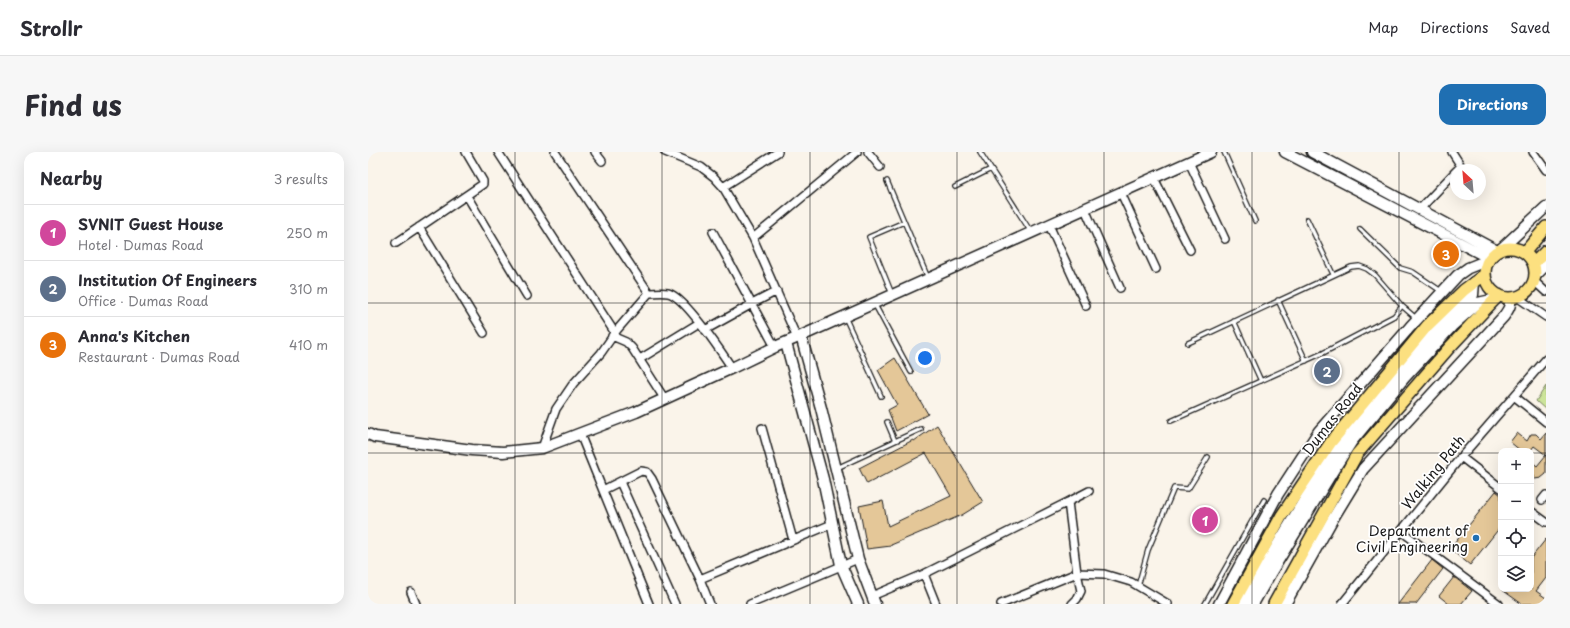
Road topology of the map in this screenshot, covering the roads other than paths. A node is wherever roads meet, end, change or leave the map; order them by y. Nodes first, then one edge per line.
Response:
1 (466, 152) edge
2 (498, 152) edge
3 (555, 152) edge
4 (595, 152) edge
5 (665, 152) edge
6 (778, 152) edge
7 (857, 152) edge
8 (868, 152) edge
9 (980, 152) edge
10 (1211, 152) edge
11 (1224, 152) edge
12 (1285, 152) edge
13 (1312, 152) edge
14 (1452, 152) edge
15 (1533, 152) edge
16 (602, 161) dead end
17 (1189, 162) junction
18 (1460, 164) edge
19 (880, 167) dead end
20 (991, 169) junction
21 (1546, 170) edge
22 (1154, 178) junction
23 (1450, 178) edge
24 (887, 181) dead end
25 (723, 187) junction
26 (955, 187) dead end
27 (1121, 192) junction
28 (468, 196) junction
29 (1546, 207) edge
30 (1085, 209) junction
31 (1420, 209) junction
32 (1307, 219) dead end
33 (1255, 221) dead end
34 (904, 222) junction
35 (1049, 225) junction
36 (419, 227) junction
37 (1546, 227) edge
38 (1360, 229) dead end
39 (713, 232) dead end
40 (1031, 233) junction
41 (753, 238) junction
42 (1225, 239) dead end
43 (396, 243) dead end
44 (1190, 250) dead end
45 (1546, 250) edge
46 (1525, 252) junction
47 (1494, 255) junction
48 (1534, 263) junction
49 (1546, 265) edge
50 (1156, 269) dead end
51 (1333, 274) junction
52 (1484, 275) junction
53 (1535, 278) junction
54 (928, 279) junction
55 (1474, 282) junction
56 (1120, 288) dead end
57 (777, 291) junction
58 (1442, 292) junction
59 (1546, 292) edge
60 (649, 294) junction
61 (893, 295) junction
62 (527, 296) dead end
63 (1505, 297) junction
64 (1278, 300) junction
65 (752, 304) junction
66 (874, 304) junction
67 (1086, 306) dead end
68 (1402, 306) junction
69 (845, 317) junction
70 (1546, 317) edge
71 (1417, 319) junction
72 (1234, 321) junction
73 (700, 324) junction
74 (705, 330) junction
75 (484, 333) dead end
76 (614, 334) junction
77 (799, 337) junction
78 (786, 342) junction
79 (1188, 343) dead end
80 (775, 347) junction
81 (640, 359) junction
82 (1546, 359) edge
83 (1306, 361) junction
84 (732, 368) junction
85 (911, 372) dead end
86 (1261, 381) junction
87 (882, 396) dead end
88 (1514, 396) junction
89 (664, 398) junction
90 (1171, 421) dead end
91 (887, 422) dead end
92 (1546, 422) edge
93 (762, 428) dead end
94 (921, 429) dead end
95 (368, 434) edge
96 (580, 434) junction
97 (896, 441) junction
98 (542, 448) junction
99 (1208, 457) dead end
100 (1460, 457) junction
101 (836, 469) junction
102 (620, 482) junction
103 (1498, 486) edge
104 (603, 490) junction
105 (1089, 491) dead end
106 (1264, 500) dead end
107 (1068, 502) junction
108 (1534, 513) edge
109 (1546, 522) edge
110 (832, 524) junction
111 (1401, 531) junction
112 (793, 540) junction
113 (858, 559) junction
114 (841, 565) junction
115 (1077, 573) junction
116 (924, 574) junction
117 (700, 579) junction
118 (1138, 588) junction
119 (412, 592) dead end
120 (874, 600) edge
121 (416, 604) edge
122 (649, 604) edge
123 (675, 604) edge
124 (710, 604) edge
125 (750, 604) edge
126 (858, 604) edge
127 (936, 604) edge
128 (1001, 604) edge
129 (1072, 604) edge
130 (1168, 604) edge
131 (1205, 604) edge
132 (1219, 604) edge
133 (1233, 604) edge
134 (1242, 604) edge
135 (1253, 604) edge
136 (1274, 604) edge
137 (1285, 604) edge
138 (1342, 604) edge
139 (1499, 604) edge

1 - 28 street
2 - 76 street
3 - 60 street
4 - 16 street
5 - 25 street
6 - 25 street
7 - 41 street
8 - 19 street
9 - 20 lane
10 - 17 street
11 - 33 lane
12 - 47 street
13 - 31 street
14 - 18 street
15 - 21 street
17 - 22 street
17 - 42 street
20 - 26 lane
20 - 40 lane
22 - 27 street
22 - 44 street
23 - 31 street
24 - 34 lane
25 - 41 street
27 - 30 street
27 - 50 street
28 - 36 street
28 - 62 street
29 - 47 street
30 - 35 street
30 - 56 street
31 - 47 street
32 - 51 lane
34 - 54 lane
34 - 61 lane
35 - 40 street
35 - 67 street
36 - 43 street
36 - 75 street
37 - 46 main road
38 - 58 lane
39 - 65 street
40 - 54 street
41 - 57 street
45 - 48 main road
46 - 47 main road
46 - 48 main road
47 - 52 main road
47 - 58 street
48 - 53 main road
49 - 53 street
51 - 64 lane
51 - 68 lane
52 - 55 main road, Dumas Road
52 - 63 main road
53 - 59 street
53 - 63 main road
54 - 61 street
55 - 133 main road, Dumas Road
55 - 134 street
57 - 65 street
57 - 77 street
58 - 71 street
60 - 73 street
60 - 76 street
61 - 66 street
63 - 70 street
63 - 135 street
63 - 136 main road
63 - 137 street
64 - 72 lane
64 - 83 lane
65 - 74 street
65 - 80 street
66 - 69 street
66 - 85 lane
68 - 71 lane
68 - 83 lane
69 - 77 street
69 - 87 lane
71 - 132 street
72 - 79 lane
72 - 86 lane
73 - 74 street
73 - 81 street
74 - 84 street
76 - 81 street
76 - 98 street
77 - 78 street
77 - 101 street
78 - 80 street
78 - 110 street
80 - 84 street
81 - 89 street
82 - 88 street, Walking Path
83 - 86 lane
84 - 89 street
86 - 90 lane
88 - 92 street
88 - 100 street, Walking Path
89 - 96 street
91 - 97 lane
93 - 112 street
94 - 97 lane
95 - 98 street
96 - 98 street
96 - 104 street
97 - 101 lane
99 - 118 lane
100 - 103 street
100 - 111 street, Walking Path
101 - 113 street
102 - 104 street
102 - 117 street
102 - 123 street
104 - 122 street
105 - 107 street
106 - 131 lane
107 - 115 street
107 - 116 street
108 - 109 street
110 - 112 street
110 - 114 street
111 - 138 street, Walking Path
111 - 139 street
112 - 117 street
113 - 114 street
113 - 120 street
114 - 125 street
114 - 126 street
115 - 118 street
115 - 128 street
115 - 129 street
116 - 120 street
116 - 127 street
117 - 124 street
118 - 130 street
119 - 121 street

